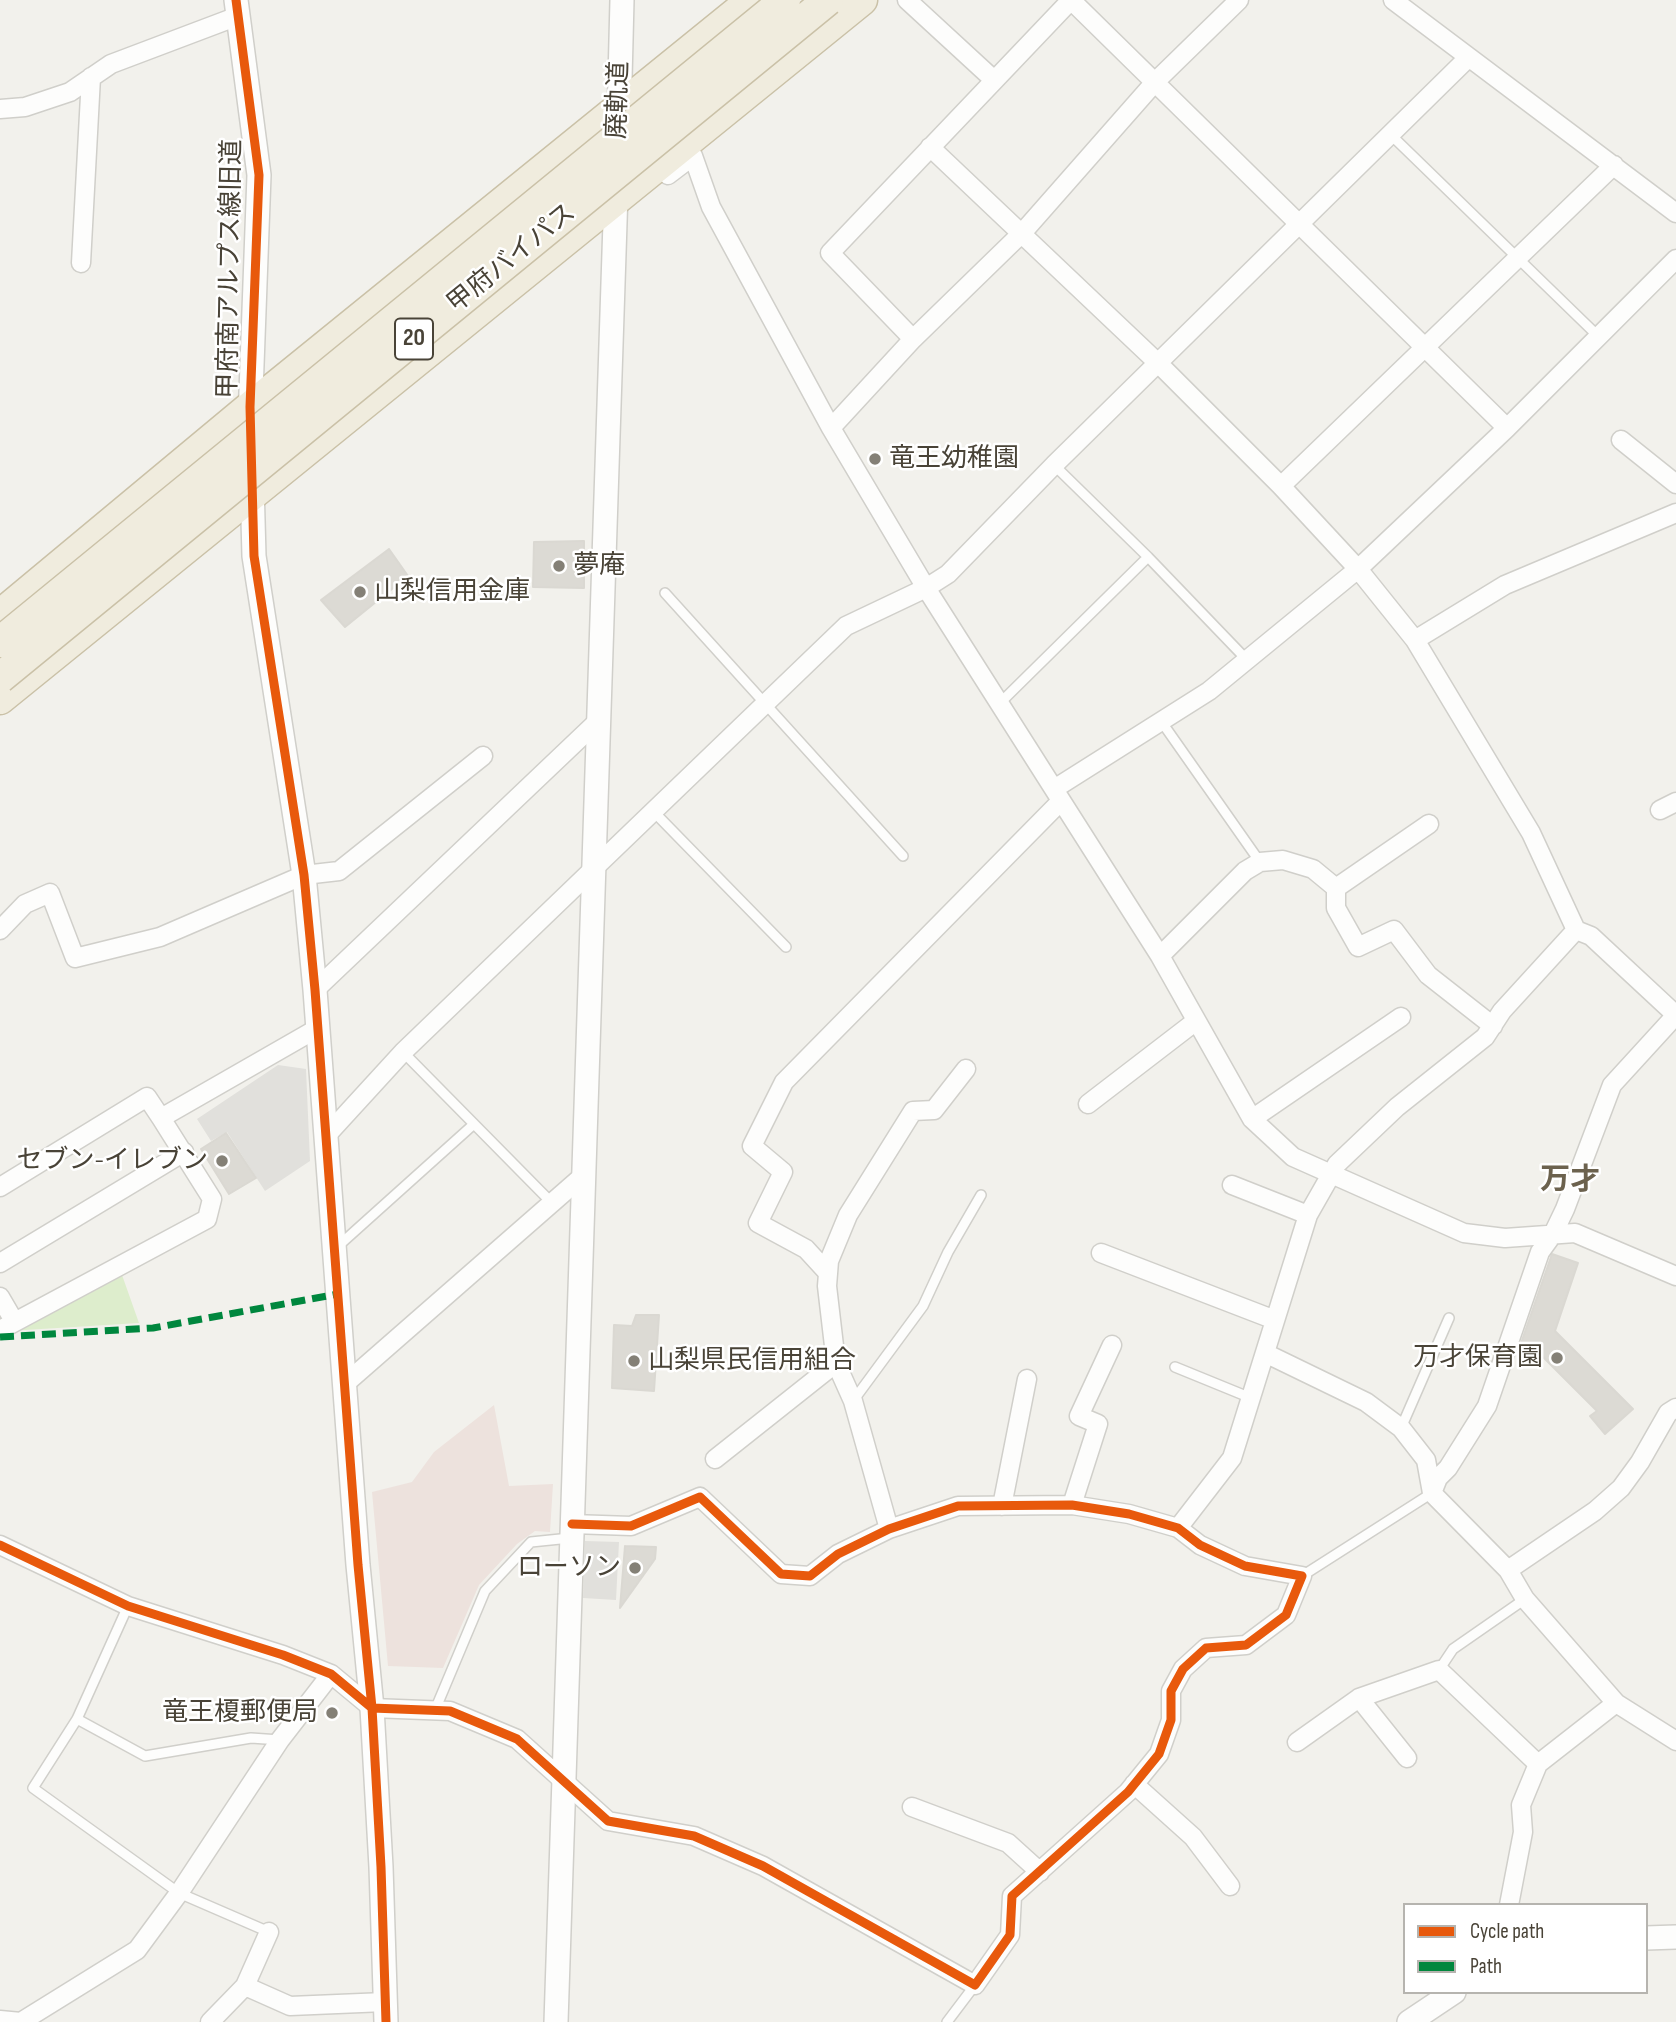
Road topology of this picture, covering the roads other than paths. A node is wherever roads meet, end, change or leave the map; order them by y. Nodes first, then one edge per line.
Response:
1 (622, 0) edge
2 (752, 0) edge
3 (785, 0) edge
4 (828, 0) edge
5 (862, 0) edge
6 (907, 0) edge
7 (1071, 0) edge
8 (1239, 0) edge
9 (1393, 0) edge
10 (237, 8) edge
11 (1469, 57) junction
12 (91, 77) junction
13 (995, 80) junction
14 (1155, 82) junction
15 (619, 106) junction
16 (0, 110) edge
17 (1390, 134) junction
18 (930, 147) junction
19 (1614, 165) junction
20 (615, 207) junction
21 (1676, 213) edge
22 (1300, 225) junction
23 (1023, 232) junction
24 (1517, 258) junction
25 (1676, 258) edge
26 (81, 263) dead end
27 (1599, 337) junction
28 (912, 339) junction
29 (1425, 347) junction
30 (1159, 364) junction
31 (250, 407) junction
32 (831, 428) junction
33 (1507, 428) junction
34 (1621, 440) dead end
35 (1054, 465) junction
36 (1676, 484) edge
37 (1281, 486) junction
38 (252, 497) junction
39 (1676, 513) edge
40 (1148, 557) junction
41 (1358, 569) junction
42 (926, 588) junction
43 (665, 593) dead end
44 (0, 615) edge
45 (1416, 640) junction
46 (0, 642) edge
47 (1247, 660) junction
48 (0, 678) edge
49 (0, 699) edge
50 (1000, 703) junction
51 (765, 706) junction
52 (600, 719) junction
53 (1161, 721) junction
54 (483, 756) dead end
55 (1057, 795) junction
56 (653, 811) junction
57 (1429, 824) dead end
58 (903, 856) dead end
59 (1260, 862) junction
60 (594, 867) junction
61 (304, 875) junction
62 (1336, 888) junction
63 (0, 930) edge
64 (1576, 930) junction
65 (786, 947) dead end
66 (1160, 956) junction
67 (315, 990) junction
68 (1676, 1015) edge
69 (1401, 1017) dead end
70 (1196, 1021) junction
71 (1493, 1026) junction
72 (318, 1028) junction
73 (403, 1052) junction
74 (966, 1069) dead end
75 (1088, 1104) dead end
76 (161, 1118) junction
77 (1252, 1119) junction
78 (474, 1124) junction
79 (327, 1135) junction
80 (184, 1152) junction
81 (585, 1174) junction
82 (1331, 1174) junction
83 (1232, 1185) dead end
84 (0, 1187) edge
85 (981, 1195) dead end
86 (552, 1203) junction
87 (1308, 1215) junction
88 (1553, 1234) junction
89 (335, 1249) junction
90 (1101, 1252) dead end
91 (0, 1263) edge
92 (828, 1273) junction
93 (1676, 1276) edge
94 (0, 1297) edge
95 (1448, 1318) dead end
96 (1275, 1320) junction
97 (7, 1325) edge
98 (1112, 1345) dead end
99 (1265, 1353) junction
100 (836, 1363) junction
101 (1175, 1367) dead end
102 (1027, 1379) dead end
103 (346, 1383) junction
104 (1251, 1398) junction
105 (853, 1401) junction
106 (1676, 1408) edge
107 (1401, 1428) junction
108 (715, 1459) dead end
109 (1432, 1493) junction
110 (1072, 1505) junction
111 (1002, 1506) junction
112 (1178, 1528) junction
113 (890, 1529) junction
114 (571, 1531) junction
115 (0, 1545) edge
116 (1508, 1570) junction
117 (1302, 1576) junction
118 (1525, 1599) junction
119 (128, 1606) junction
120 (1439, 1670) junction
121 (331, 1674) junction
122 (1359, 1698) junction
123 (1616, 1703) junction
124 (372, 1707) junction
125 (435, 1710) junction
126 (77, 1719) junction
127 (280, 1740) junction
128 (1676, 1741) edge
129 (1297, 1742) dead end
130 (1408, 1758) dead end
131 (1538, 1764) junction
132 (564, 1779) junction
133 (1134, 1784) junction
134 (912, 1807) dead end
135 (1040, 1872) junction
136 (1230, 1886) dead end
137 (179, 1892) junction
138 (1509, 1903) edge
139 (269, 1932) joint
140 (1676, 1937) edge
141 (1648, 1938) edge
142 (975, 1985) junction
143 (245, 1986) junction
144 (1451, 1994) edge
145 (385, 2012) edge
146 (288, 2014) edge
147 (0, 2020) edge
148 (21, 2022) edge
149 (210, 2022) edge
150 (556, 2022) edge
151 (947, 2022) edge
152 (1409, 2022) edge

1 - 15 street, 廃軌道
2 - 15 highway
3 - 46 highway, 甲府バイパス / 20, bridge
4 - 48 highway, 甲府バイパス / 20, bridge
5 - 20 highway
6 - 13 street
7 - 13 street
7 - 14 street
8 - 14 street
9 - 11 street
10 - 12 street
10 - 31 street, 甲府南アルプス線旧道
11 - 17 street
11 - 19 street
12 - 16 street
12 - 26 street
13 - 18 street
14 - 22 street
14 - 23 street
15 - 20 street, 廃軌道
15 - 31 highway
17 - 22 street
17 - 24 lane
18 - 23 street
18 - 28 street
19 - 21 street
19 - 24 street
20 - 32 street
20 - 38 highway
20 - 52 street, 廃軌道
22 - 29 street
22 - 30 street
23 - 28 street
23 - 30 street
24 - 27 lane
24 - 29 street
25 - 27 street
27 - 33 street
28 - 32 street
29 - 33 street
29 - 37 street
30 - 35 street
30 - 37 street
31 - 38 street, 甲府南アルプス線旧道
31 - 44 highway
32 - 42 street
33 - 41 street
34 - 36 street
35 - 40 lane
35 - 42 street
37 - 41 street
38 - 49 highway
38 - 61 street, 甲府南アルプス線旧道
39 - 45 street
40 - 47 lane
40 - 50 lane
41 - 45 street
41 - 47 street
42 - 50 street
42 - 51 street
43 - 51 lane
45 - 64 street
47 - 53 street
50 - 55 street
51 - 56 street
51 - 58 lane
52 - 60 street, 廃軌道
52 - 67 street
53 - 55 street
53 - 59 lane
54 - 61 street
55 - 66 street
55 - 92 street
56 - 60 street
56 - 65 lane
57 - 62 street
59 - 62 street
59 - 66 street
60 - 73 street
60 - 81 street, 廃軌道
61 - 63 street
61 - 67 street, 甲府南アルプス線旧道
62 - 71 street
64 - 68 street
64 - 71 street
66 - 70 street
67 - 72 street, 甲府南アルプス線旧道
68 - 88 street
69 - 77 street
70 - 75 street
70 - 77 street
71 - 82 street
72 - 76 street
72 - 79 street, 甲府南アルプス線旧道
73 - 78 lane
73 - 79 street
74 - 92 street
76 - 80 street
76 - 84 street
77 - 82 street
78 - 86 lane
78 - 89 lane
79 - 89 street, 甲府南アルプス線旧道
80 - 91 street
80 - 97 street
81 - 86 street
81 - 114 street, 廃軌道
82 - 87 street
82 - 88 street
83 - 87 street
85 - 105 lane
86 - 103 street
87 - 96 street
88 - 93 street
88 - 109 street
89 - 103 street, 甲府南アルプス線旧道
90 - 96 street
92 - 100 street
94 - 97 street
95 - 107 lane
96 - 99 street
98 - 110 street
99 - 104 street
99 - 107 street
100 - 105 street
100 - 108 street
101 - 104 lane
102 - 111 street
103 - 124 street, 甲府南アルプス線旧道
104 - 112 street
105 - 113 street
106 - 116 street
107 - 109 street
109 - 116 street
109 - 117 lane
110 - 111 street
110 - 112 street
111 - 113 street
112 - 117 street
113 - 114 street
114 - 125 lane
114 - 132 street, 廃軌道
115 - 119 street
116 - 118 street
117 - 133 street
118 - 120 lane
118 - 123 street
119 - 121 street
119 - 126 lane
120 - 122 street
120 - 131 street
121 - 124 street
121 - 127 street
122 - 129 street
122 - 130 street
123 - 128 street
123 - 131 street
124 - 125 street
124 - 145 street, 甲府南アルプス線旧道
125 - 132 street
126 - 127 lane
126 - 137 lane
127 - 137 street
131 - 138 street
132 - 142 street
132 - 150 street, 廃軌道
133 - 135 street
133 - 136 street
134 - 135 street
135 - 142 street
137 - 139 lane
137 - 148 street
139 - 143 street
140 - 141 street
142 - 151 lane
143 - 146 street
143 - 149 street
144 - 152 street
145 - 146 street
147 - 148 street

